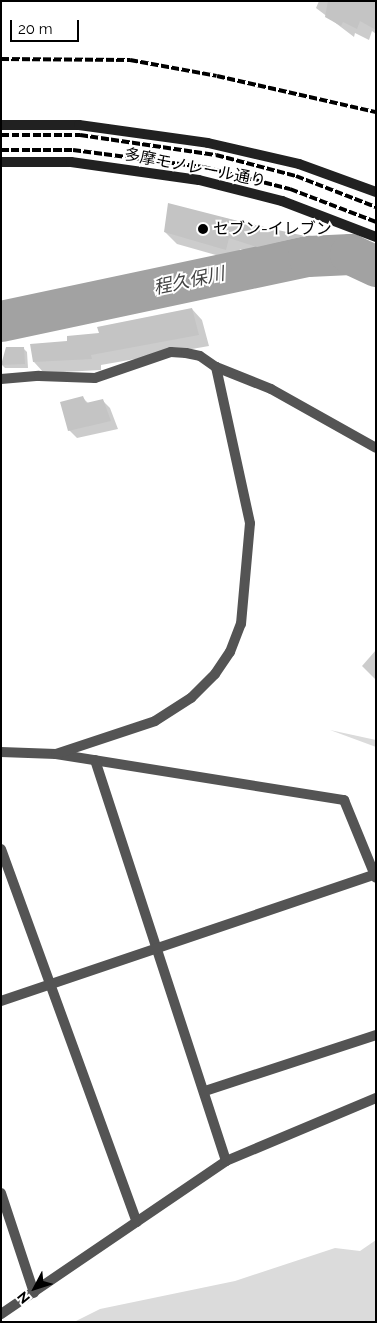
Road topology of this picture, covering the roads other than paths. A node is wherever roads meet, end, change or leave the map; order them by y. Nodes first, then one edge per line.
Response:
1 (1, 125) edge
2 (1, 162) edge
3 (376, 192) edge
4 (376, 237) edge
5 (216, 367) junction
6 (1, 379) edge
7 (376, 448) edge
8 (1, 752) edge
9 (56, 754) junction
10 (96, 760) junction
11 (1, 849) edge
12 (375, 875) edge
13 (158, 948) junction
14 (50, 984) junction
15 (1, 1001) edge
16 (376, 1035) edge
17 (205, 1091) junction
18 (376, 1098) edge
19 (226, 1161) junction
20 (1, 1193) edge
21 (137, 1222) junction
22 (34, 1292) junction
23 (1, 1314) edge

1 - 3 main road, 多摩モノレール通り
2 - 4 main road, 多摩モノレール通り
5 - 6 street
5 - 7 street
5 - 9 street
8 - 9 street
9 - 10 street
10 - 12 street
10 - 13 street
11 - 14 street
12 - 13 street
13 - 14 street
13 - 17 street
14 - 15 street
14 - 21 street
16 - 17 street
17 - 19 street
18 - 19 street
19 - 21 street
20 - 22 street
21 - 22 street
22 - 23 street

